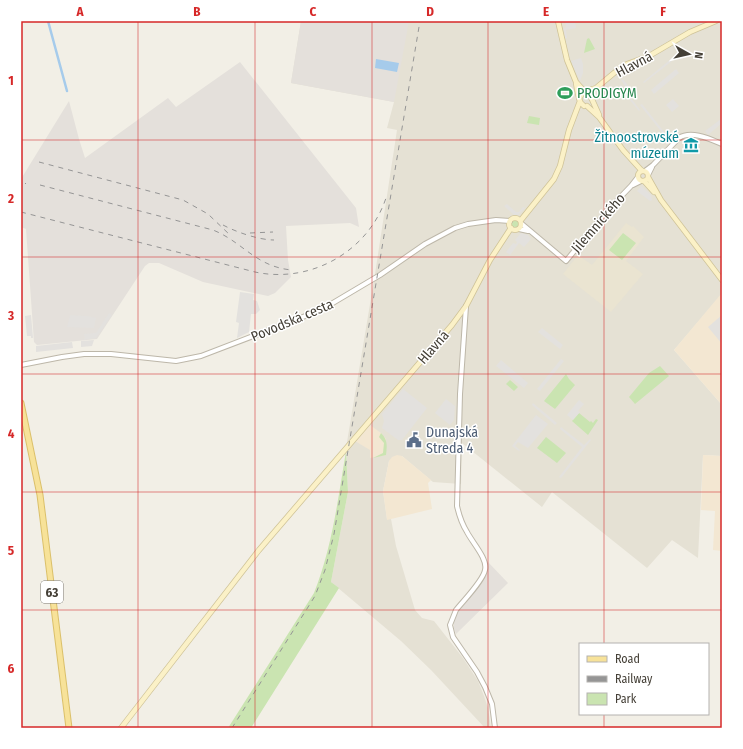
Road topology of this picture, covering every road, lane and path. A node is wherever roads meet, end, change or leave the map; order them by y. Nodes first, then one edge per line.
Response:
1 (558, 21) edge
2 (716, 21) edge
3 (576, 82) junction
4 (596, 88) junction
5 (585, 92) junction
6 (580, 98) junction
7 (591, 98) junction
8 (586, 106) junction
9 (575, 116) junction
10 (600, 117) junction
11 (722, 144) edge
12 (643, 176) junction
13 (520, 223) junction
14 (510, 224) junction
15 (715, 272) junction
16 (722, 280) edge
17 (722, 284) edge
18 (466, 306) junction
19 (21, 366) edge
20 (21, 403) edge
21 (69, 728) edge
22 (121, 728) edge
23 (495, 728) edge

1 - 3 main road
2 - 4 main road, Hlavná
3 - 5 main road
3 - 6 main road
4 - 5 main road
4 - 7 main road
5 - 6 main road
5 - 7 main road
6 - 8 main road
6 - 9 main road
7 - 8 main road
7 - 10 main road
8 - 9 main road
8 - 10 main road
9 - 13 main road
10 - 12 main road
11 - 12 street
12 - 13 street, Jilemnického
12 - 15 main road
13 - 14 main road
13 - 14 main road
14 - 18 main road, Hlavná
14 - 19 street, Povodská cesta
15 - 16 main road
15 - 17 main road
18 - 22 main road, Hlavná
18 - 23 street
20 - 21 main road, 63

